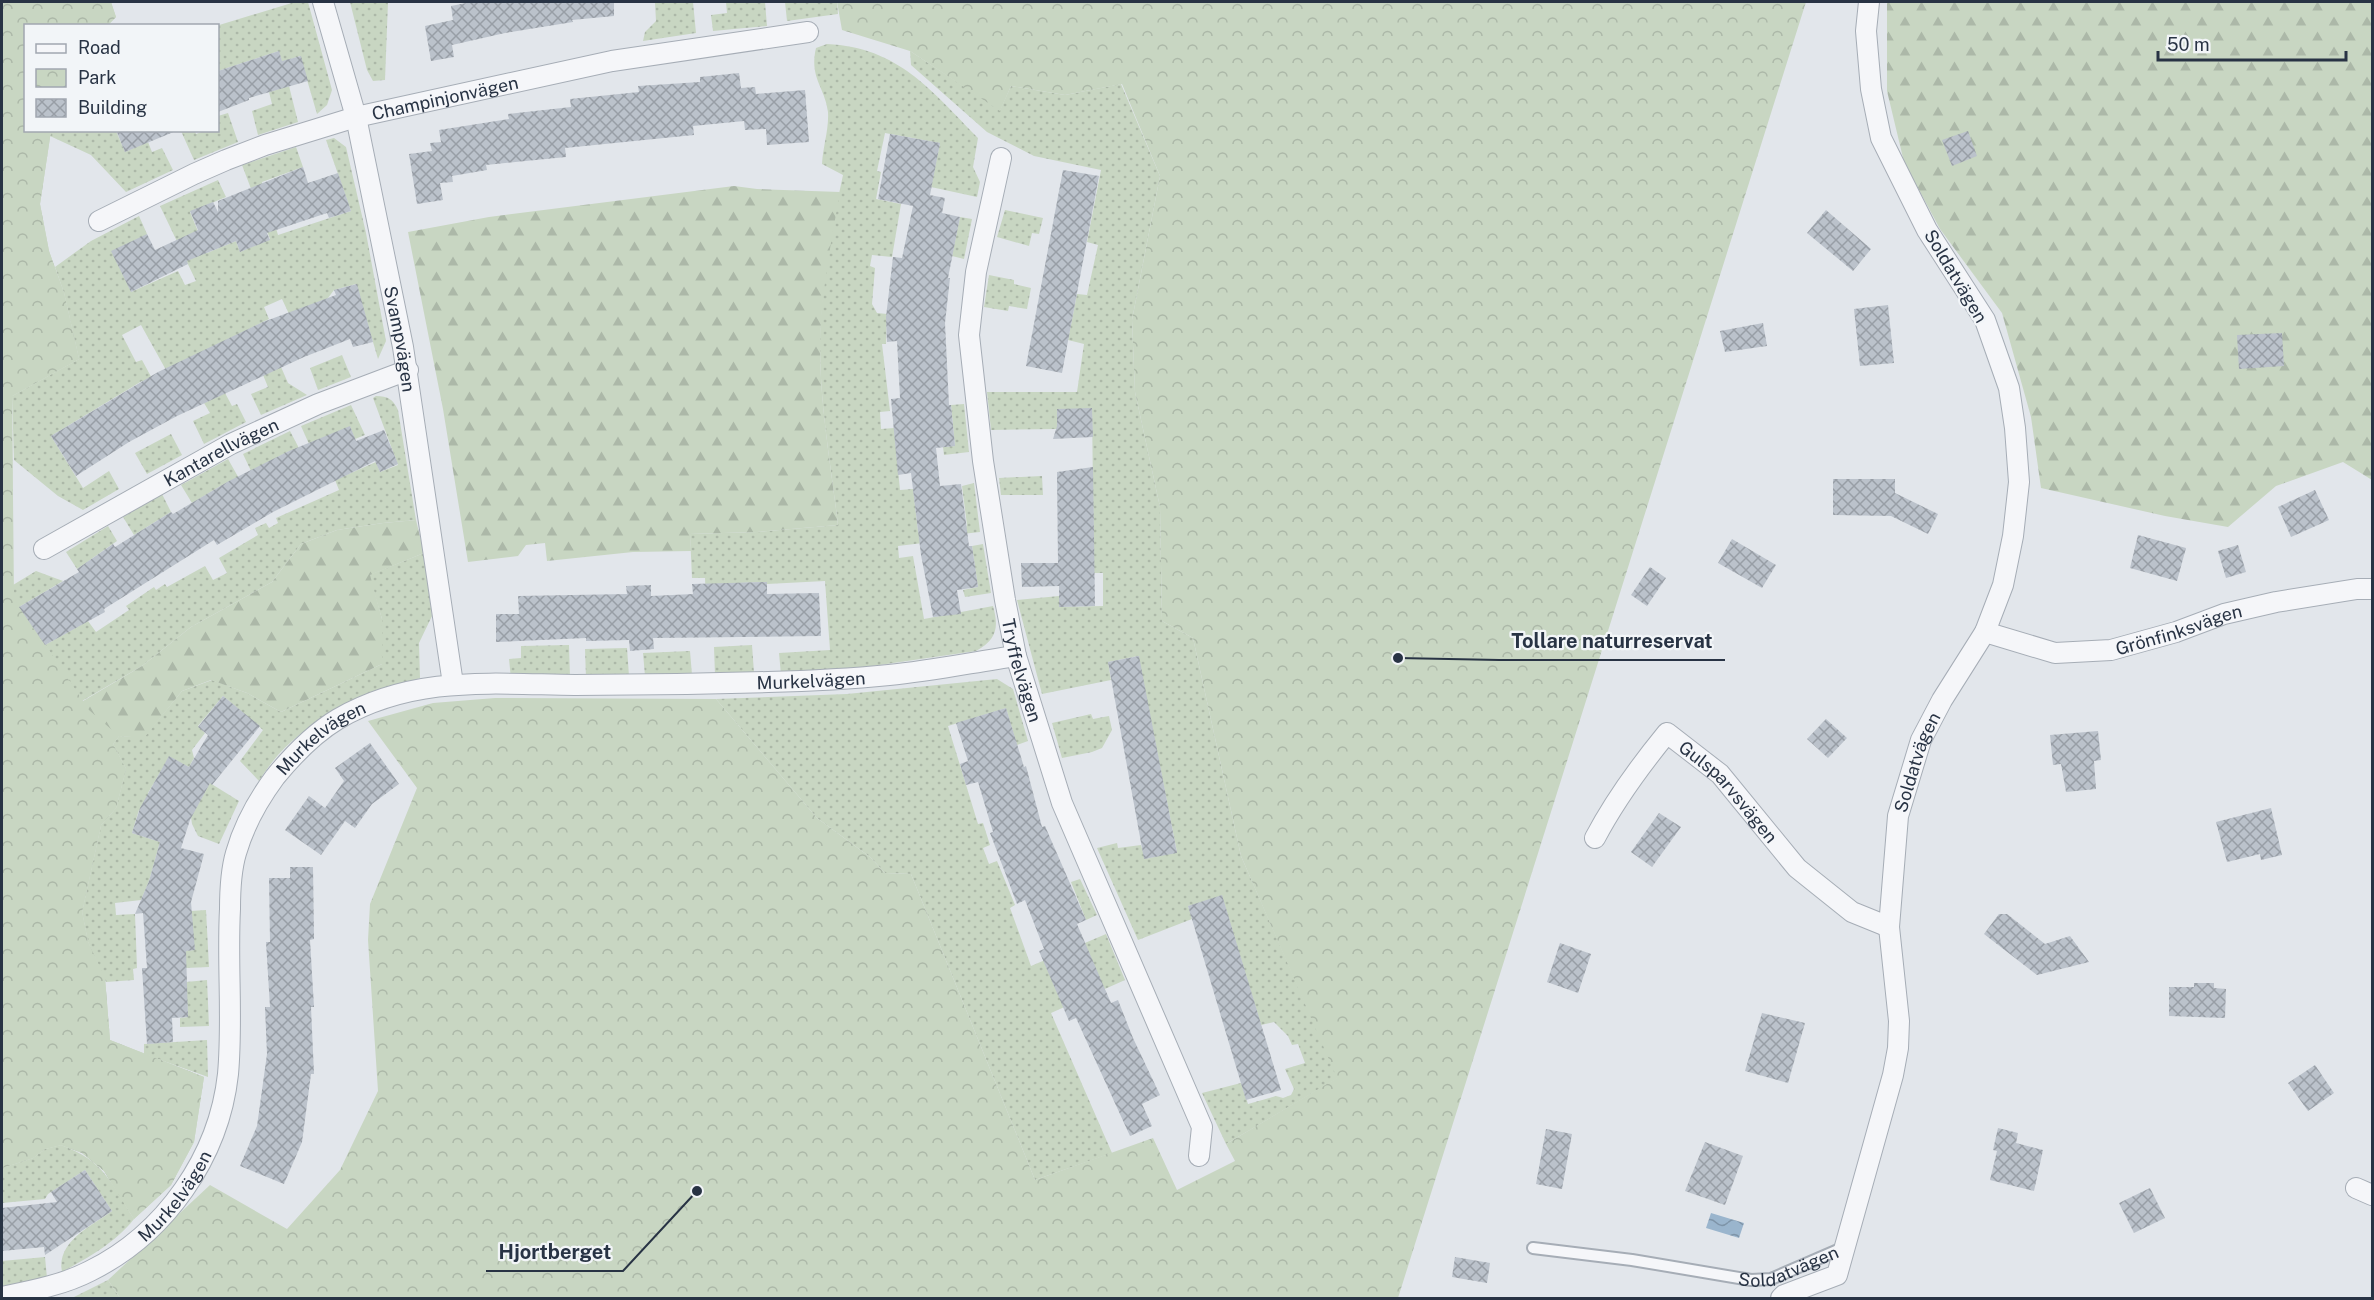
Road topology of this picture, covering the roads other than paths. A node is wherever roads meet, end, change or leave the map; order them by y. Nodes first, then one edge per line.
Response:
1 (323, 2) edge
2 (1869, 2) edge
3 (808, 32) dead end
4 (356, 117) junction
5 (1001, 158) dead end
6 (99, 221) dead end
7 (408, 370) junction
8 (44, 549) dead end
9 (2373, 589) edge
10 (1984, 632) junction
11 (1016, 656) junction
12 (453, 684) junction
13 (1594, 838) dead end
14 (1889, 927) junction
15 (1199, 1156) dead end
16 (1845, 1247) junction
17 (1533, 1248) dead end
18 (2, 1297) edge
19 (1781, 1299) edge

1 - 4 street, Svampvägen
2 - 10 street, Soldatvägen
3 - 4 street, Champinjonvägen
4 - 6 street, Champinjonvägen
4 - 7 street, Svampvägen
5 - 11 street, Tryffelvägen
7 - 8 street, Kantarellvägen
7 - 12 street, Svampvägen
9 - 10 street, Grönfinksvägen
10 - 14 street, Soldatvägen
11 - 12 street, Murkelvägen
11 - 15 street, Tryffelvägen
12 - 18 street, Murkelvägen
13 - 14 street, Gulsparvsvägen
14 - 16 street, Soldatvägen
16 - 17 lane, Soldatvägen
16 - 19 street

